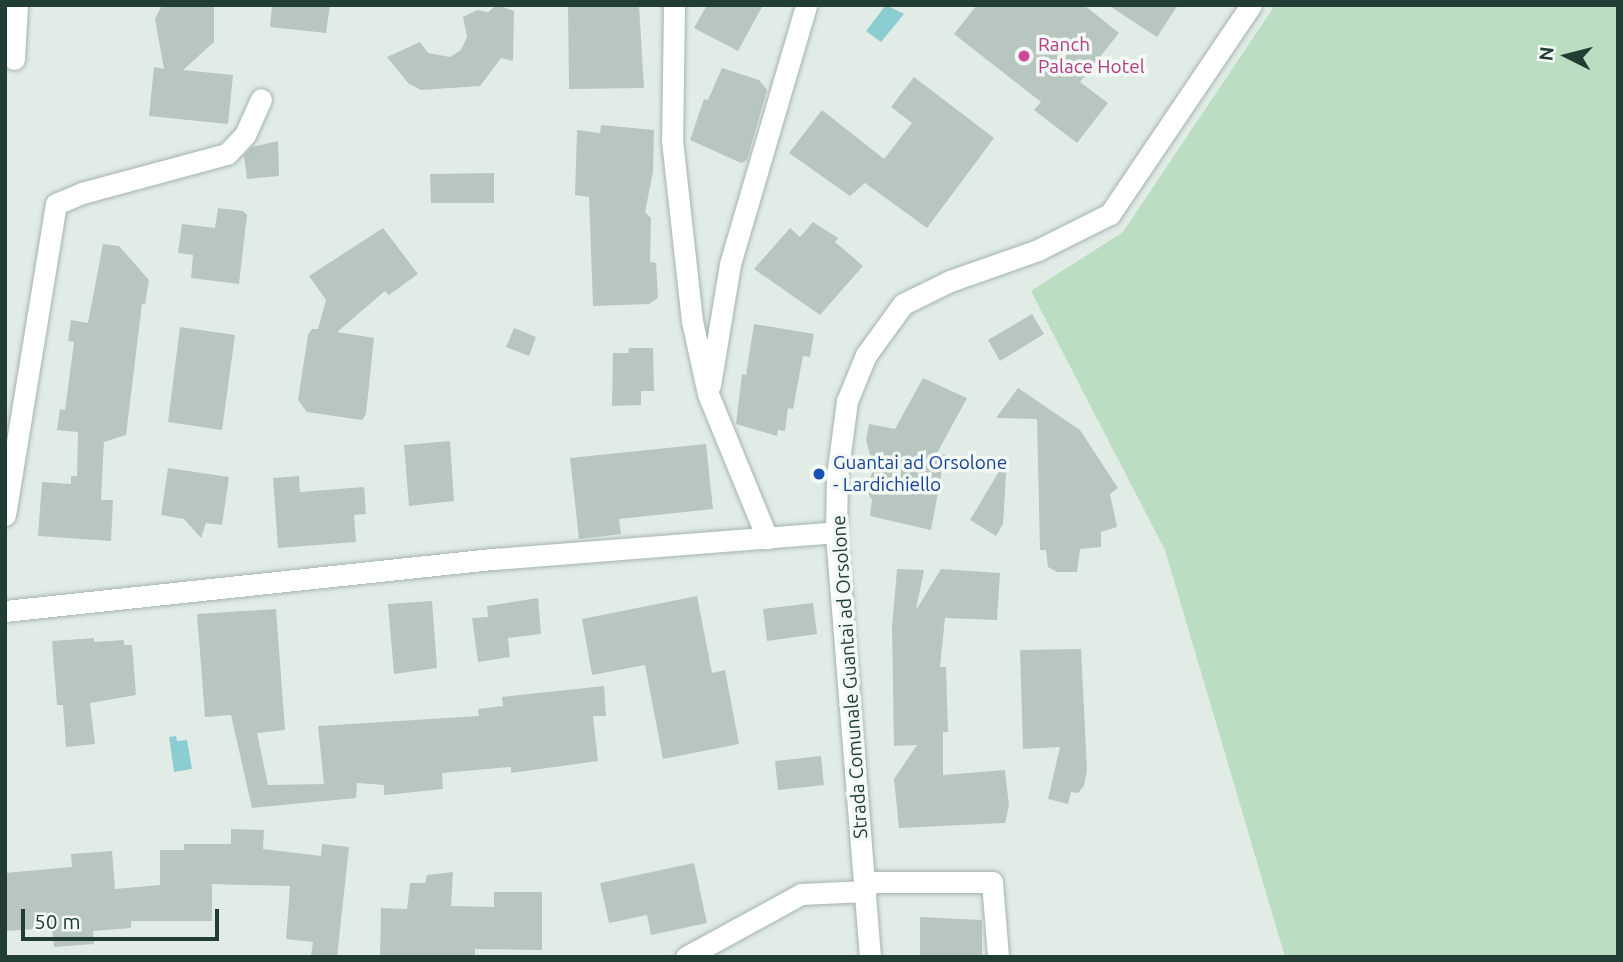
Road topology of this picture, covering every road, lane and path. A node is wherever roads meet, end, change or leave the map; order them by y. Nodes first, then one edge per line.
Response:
1 (17, 5) edge
2 (674, 5) edge
3 (806, 5) edge
4 (1251, 5) edge
5 (14, 60) dead end
6 (261, 99) dead end
7 (708, 394) junction
8 (5, 515) edge
9 (836, 532) junction
10 (767, 538) junction
11 (5, 611) edge
12 (865, 886) junction
13 (686, 957) edge
14 (870, 957) edge
15 (998, 957) edge

1 - 5 street
2 - 7 street
3 - 7 street
4 - 9 street, Strada Comunale Guantai ad Orsolone
6 - 8 street
7 - 10 street
9 - 10 street
9 - 12 street, Strada Comunale Guantai ad Orsolone
10 - 11 street
12 - 13 street
12 - 14 street, Strada Comunale Guantai ad Orsolone
12 - 15 street

